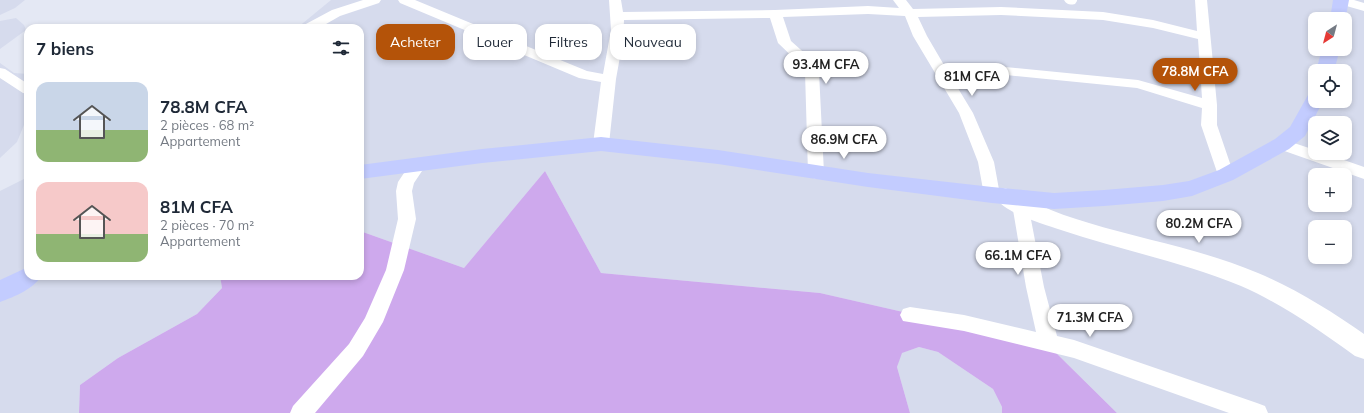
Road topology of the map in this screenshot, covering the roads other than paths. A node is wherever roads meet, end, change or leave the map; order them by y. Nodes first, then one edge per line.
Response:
1 (375, 0) edge
2 (404, 0) edge
3 (615, 0) edge
4 (834, 0) edge
5 (899, 0) edge
6 (1071, 0) edge
7 (1201, 0) edge
8 (1341, 0) edge
9 (1364, 7) edge
10 (843, 11) junction
11 (1339, 12) edge
12 (910, 13) junction
13 (775, 14) junction
14 (1066, 14) junction
15 (618, 16) junction
16 (316, 24) edge
17 (1204, 36) junction
18 (0, 72) edge
19 (609, 79) junction
20 (948, 84) junction
21 (24, 87) edge
22 (1210, 105) junction
23 (1310, 108) edge
24 (601, 144) junction
25 (1282, 144) junction
26 (418, 165) junction
27 (364, 172) edge
28 (816, 172) junction
29 (1364, 173) edge
30 (1226, 175) junction
31 (1005, 198) junction
32 (24, 279) edge
33 (0, 292) edge
34 (910, 315) dead end
35 (1048, 342) junction
36 (1364, 348) edge
37 (302, 413) edge
38 (1257, 413) edge

1 - 16 street
2 - 19 street
3 - 15 street
4 - 10 street
5 - 12 street
6 - 14 street
7 - 17 street
8 - 9 street
8 - 11 main road
10 - 12 street
10 - 13 street
12 - 14 street
12 - 20 street
13 - 15 street
13 - 28 street
14 - 17 street
15 - 19 street
17 - 22 street
18 - 21 street
19 - 24 street
20 - 22 street
20 - 31 street
22 - 30 street
23 - 25 main road
24 - 26 main road
24 - 28 main road
25 - 29 street
25 - 30 main road
26 - 27 main road
26 - 37 street
28 - 31 main road
30 - 31 main road
31 - 35 street
31 - 36 street
32 - 33 main road
34 - 35 street
35 - 38 street

